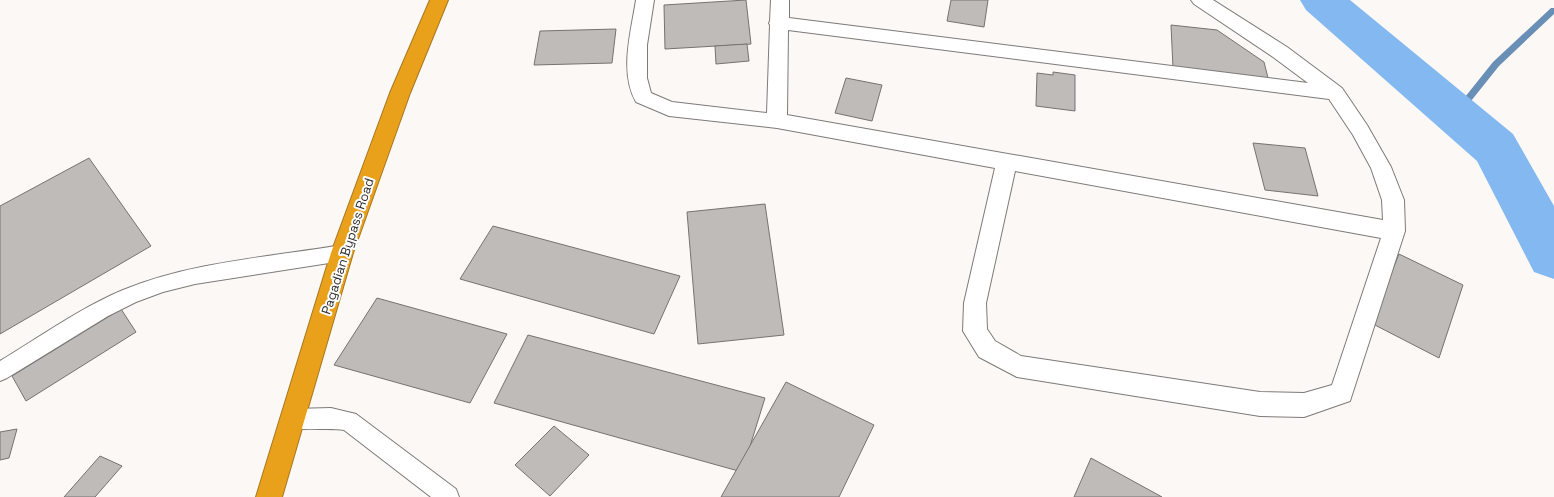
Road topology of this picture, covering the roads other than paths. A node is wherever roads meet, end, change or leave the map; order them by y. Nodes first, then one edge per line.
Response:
1 (439, 0) edge
2 (646, 0) edge
3 (780, 0) edge
4 (1200, 0) edge
5 (778, 23) junction
6 (1335, 93) junction
7 (777, 122) junction
8 (1007, 162) junction
9 (1394, 231) junction
10 (342, 254) junction
11 (0, 372) edge
12 (292, 419) junction
13 (269, 497) edge
14 (448, 497) edge

1 - 10 highway, Pagadian Bypass Road
2 - 7 street
3 - 5 street
4 - 6 street
5 - 6 street
5 - 7 street
6 - 9 street
7 - 8 street
8 - 9 street
8 - 9 street
10 - 11 lane
10 - 12 highway, Pagadian Bypass Road
12 - 13 highway, Pagadian Bypass Road
12 - 14 lane

